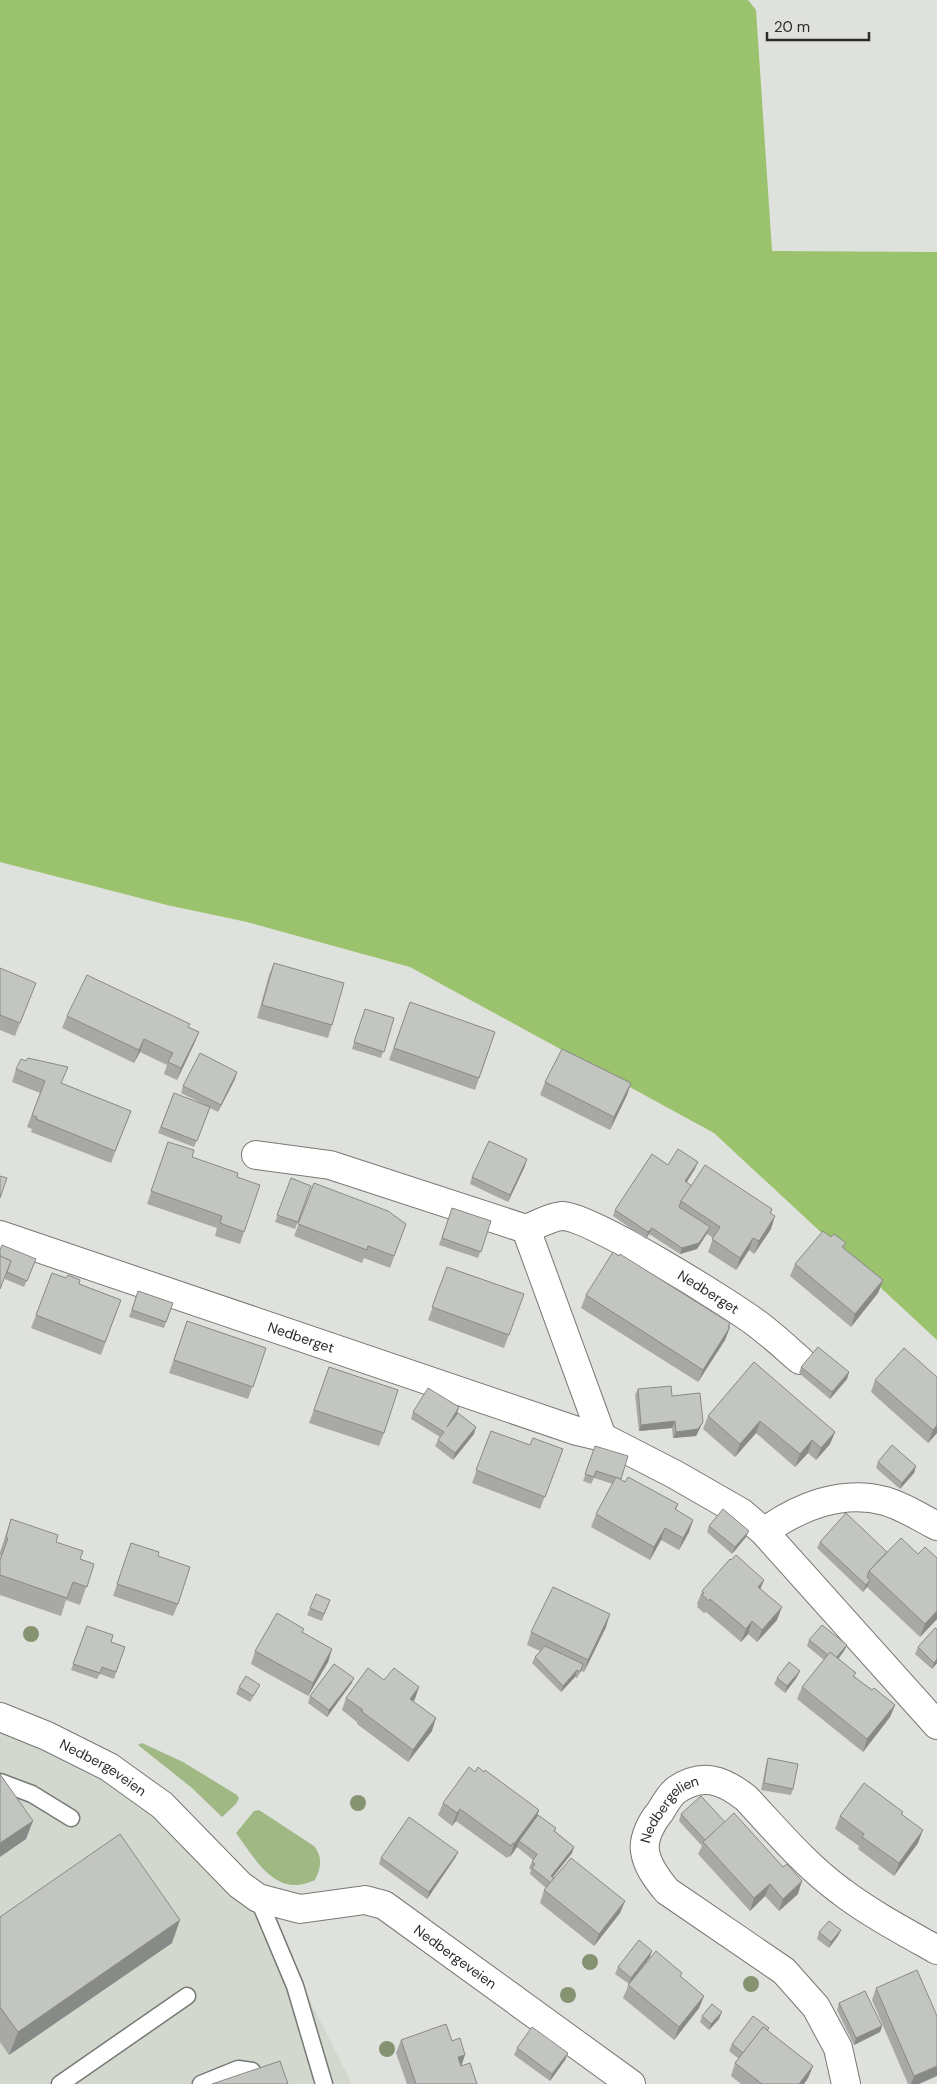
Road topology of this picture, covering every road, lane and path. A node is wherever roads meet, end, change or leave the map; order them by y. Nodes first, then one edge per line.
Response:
1 (256, 1155) dead end
2 (526, 1229) junction
3 (0, 1234) edge
4 (800, 1360) dead end
5 (602, 1437) junction
6 (937, 1526) edge
7 (764, 1532) junction
8 (0, 1717) edge
9 (937, 1725) edge
10 (0, 1782) edge
11 (71, 1818) dead end
12 (258, 1898) junction
13 (937, 1950) edge
14 (187, 1996) dead end
15 (252, 2071) edge
16 (60, 2084) edge
17 (201, 2084) edge
18 (324, 2084) edge
19 (631, 2084) edge
20 (846, 2084) edge

1 - 2 street
2 - 4 street, Nedberget
2 - 5 street
3 - 5 street, Nedberget
5 - 7 street, Nedberget
6 - 7 street
7 - 9 street
8 - 12 street, Nedbergeveien
10 - 11 lane
12 - 18 lane
12 - 19 street, Nedbergeveien
13 - 20 street, Nedbergelien
14 - 16 lane
15 - 17 lane

